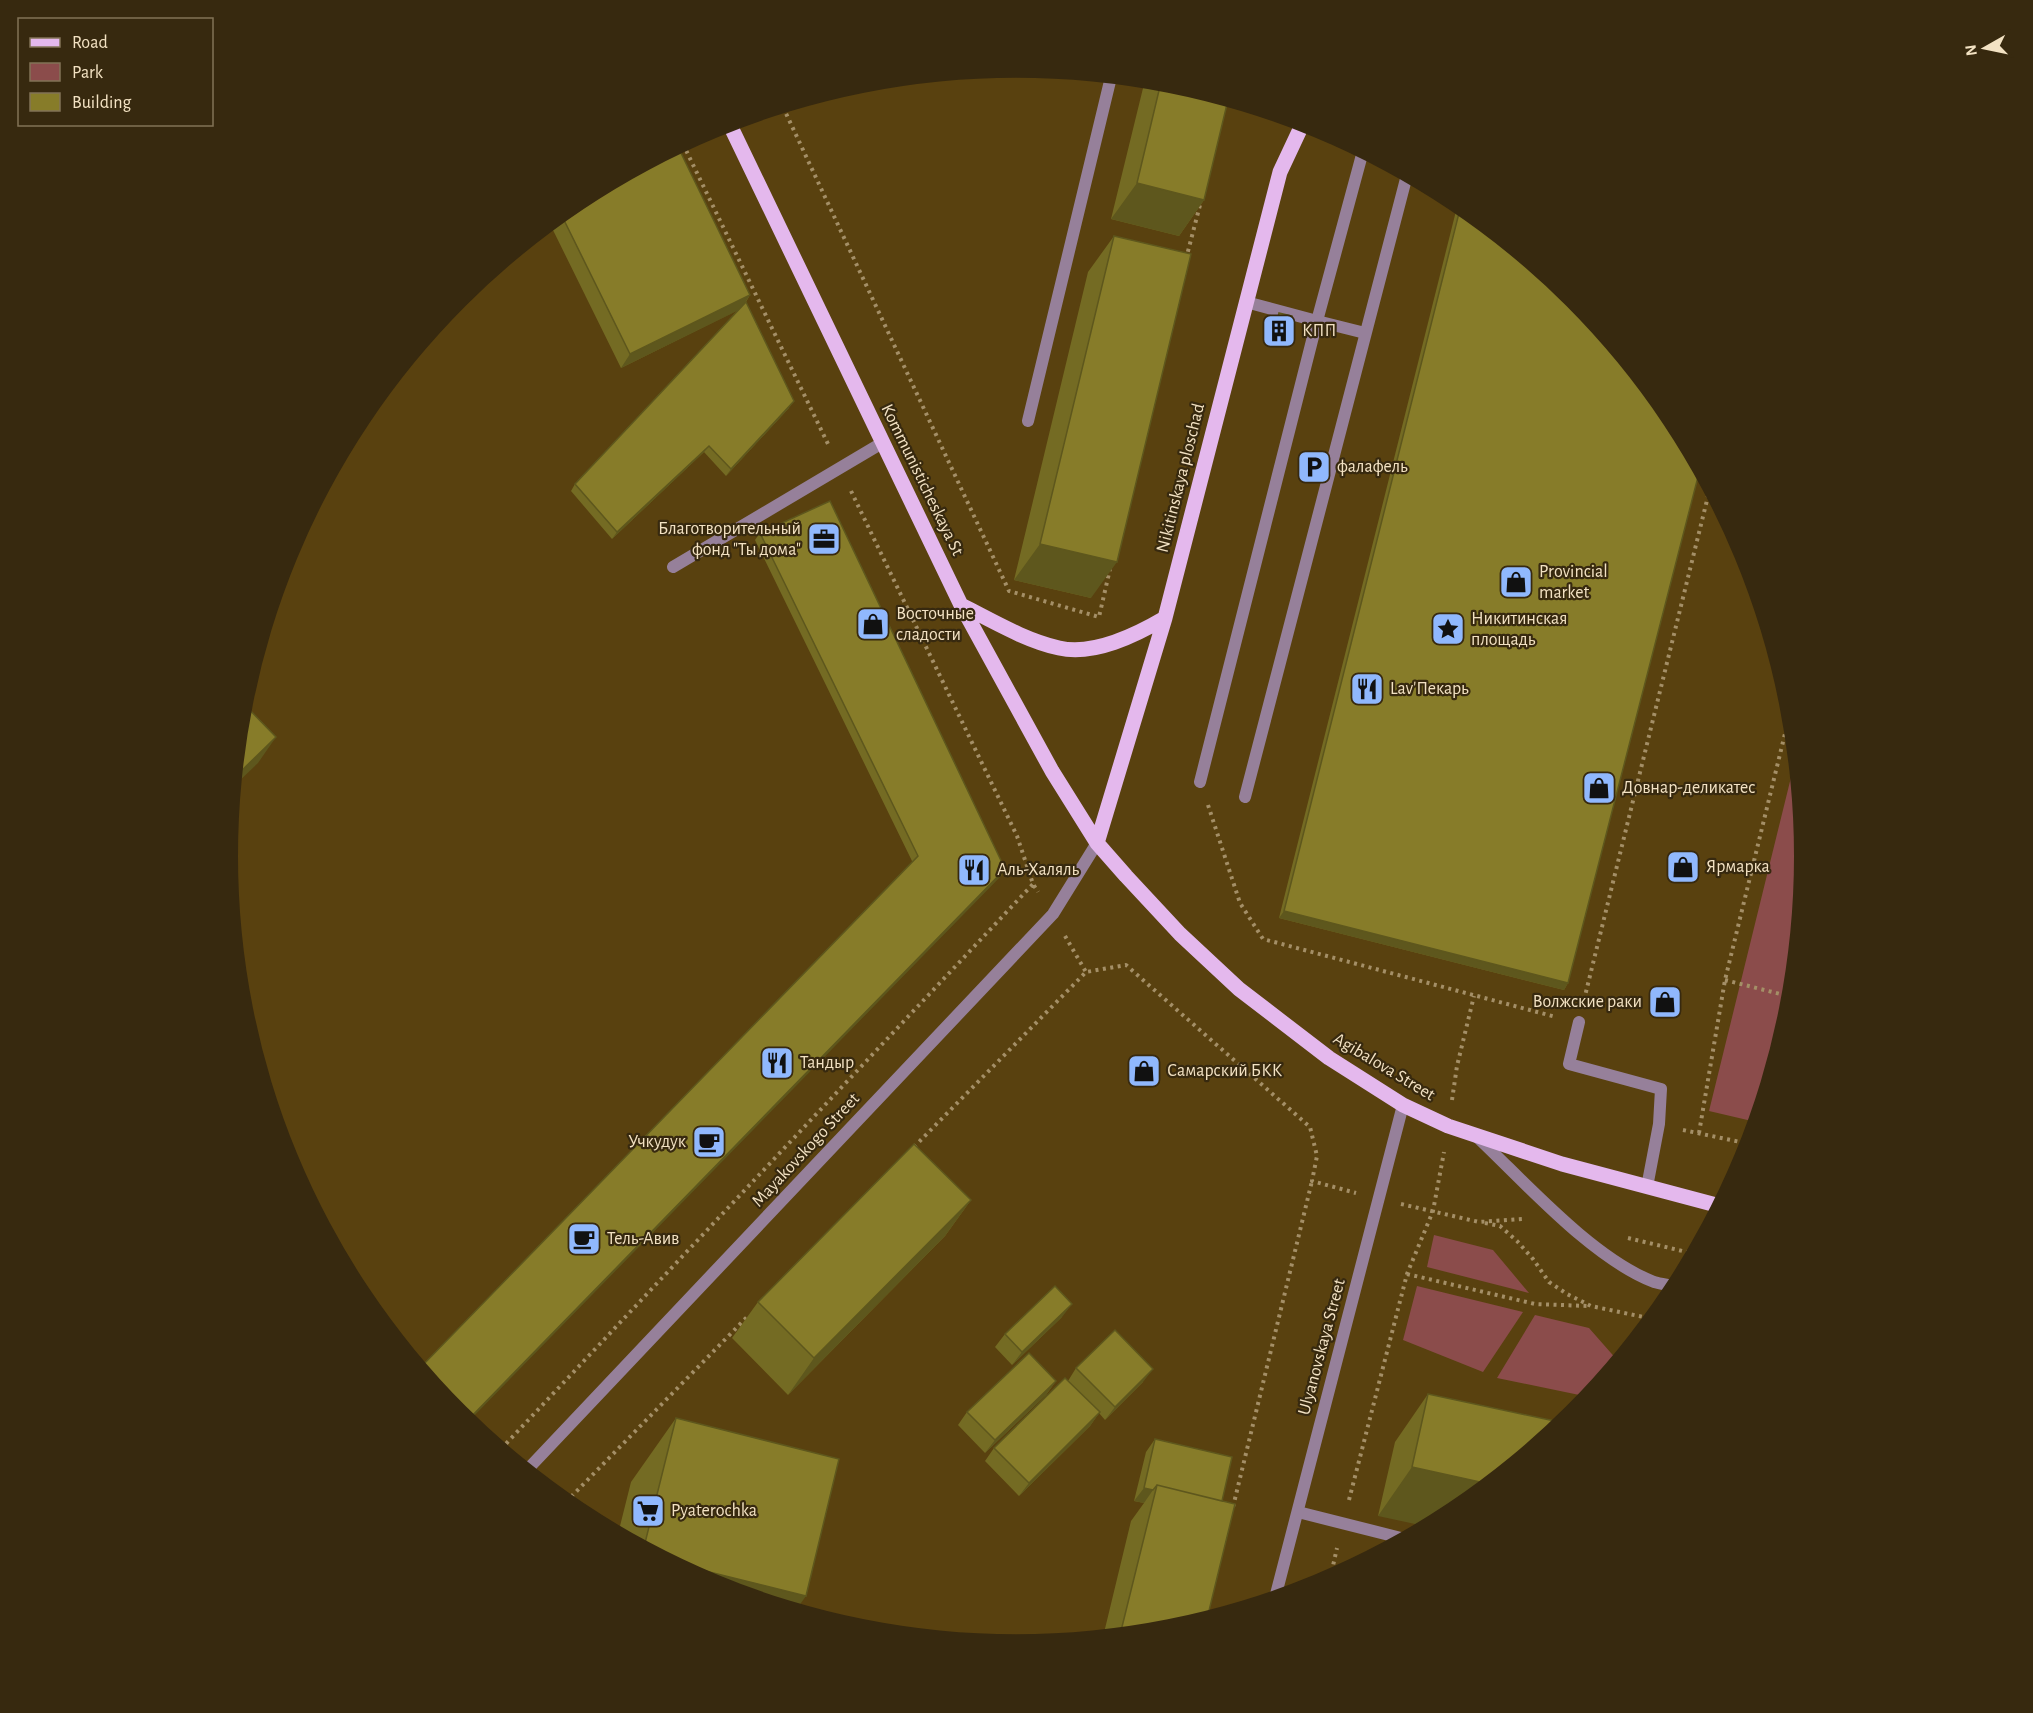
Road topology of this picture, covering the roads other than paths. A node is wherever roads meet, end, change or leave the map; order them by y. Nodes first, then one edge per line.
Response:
1 (1109, 84) edge
2 (1299, 131) edge
3 (733, 132) edge
4 (1361, 158) edge
5 (1405, 182) edge
6 (1246, 302) junction
7 (1317, 321) junction
8 (1365, 333) junction
9 (1028, 421) dead end
10 (882, 443) junction
11 (673, 567) dead end
12 (961, 605) junction
13 (1165, 618) junction
14 (1200, 782) road end
15 (1245, 797) dead end
16 (1097, 843) junction
17 (1579, 1023) road end
18 (1403, 1106) junction
19 (1476, 1136) junction
20 (1647, 1187) junction
21 (1713, 1204) edge
22 (1667, 1285) edge
23 (532, 1465) edge
24 (1298, 1512) junction
25 (1396, 1537) edge
26 (1277, 1590) edge

1 - 9 street
2 - 6 main road, Nikitinskaya ploschad
3 - 10 main road, Kommunisticheskaya St
4 - 7 street
5 - 8 street
6 - 7 street
6 - 13 main road, Nikitinskaya ploschad
7 - 8 street
7 - 14 street
8 - 15 street
10 - 11 street
10 - 12 main road, Kommunisticheskaya St
12 - 13 main road
12 - 16 main road, Kommunisticheskaya St
13 - 16 main road, Nikitinskaya ploschad
16 - 18 main road, Agibalova Street
16 - 23 street, Mayakovskogo Street
17 - 20 street
18 - 19 main road, Agibalova Street
18 - 24 street, Ulyanovskaya Street
19 - 20 main road, Agibalova Street
19 - 22 street
20 - 21 main road, Agibalova Street
24 - 25 street
24 - 26 street, Ulyanovskaya Street

